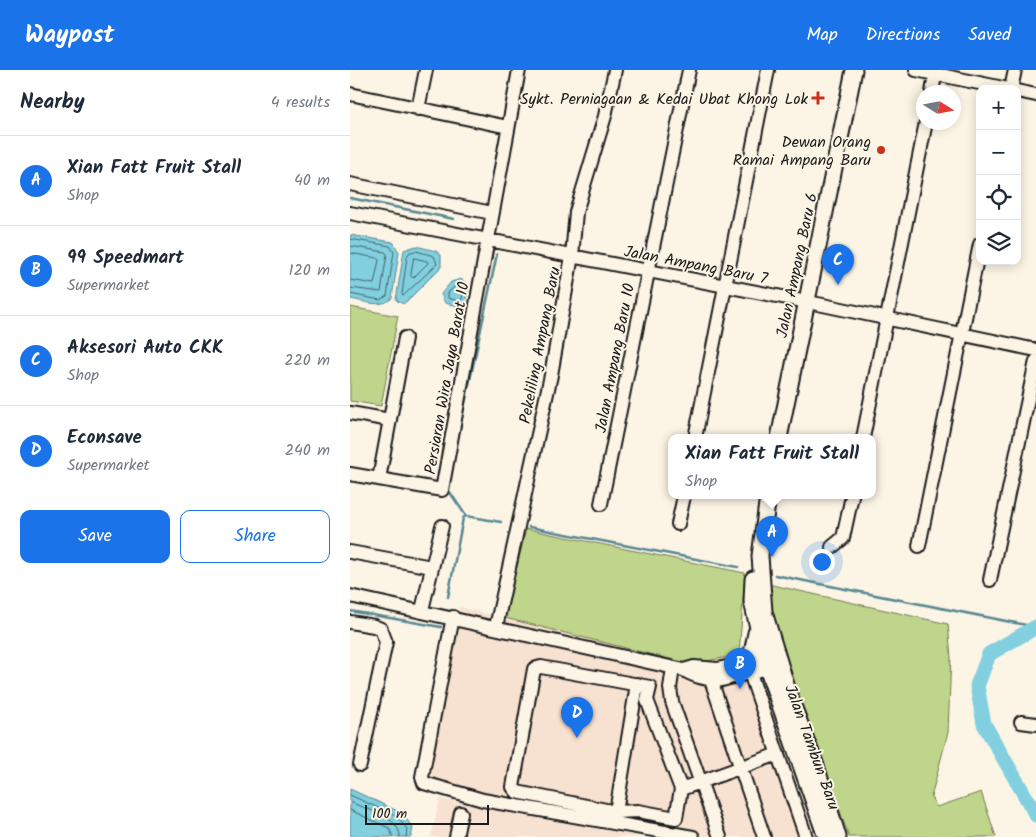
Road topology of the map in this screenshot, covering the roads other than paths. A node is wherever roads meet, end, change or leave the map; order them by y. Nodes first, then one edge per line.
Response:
1 (426, 70) edge
2 (520, 70) edge
3 (614, 70) edge
4 (689, 70) edge
5 (768, 70) edge
6 (854, 70) edge
7 (916, 70) edge
8 (1015, 70) edge
9 (936, 72) edge
10 (933, 85) edge
11 (993, 85) edge
12 (1011, 85) edge
13 (1021, 92) edge
14 (350, 94) edge
15 (1036, 94) edge
16 (418, 108) junction
17 (508, 127) junction
18 (924, 130) edge
19 (350, 184) edge
20 (350, 213) edge
21 (492, 213) junction
22 (488, 239) junction
23 (572, 256) junction
24 (976, 264) edge
25 (648, 273) junction
26 (725, 287) junction
27 (806, 302) junction
28 (887, 319) junction
29 (962, 334) junction
30 (405, 338) dead end
31 (1036, 350) edge
32 (1036, 361) edge
33 (350, 413) edge
34 (390, 420) junction
35 (696, 434) edge
36 (780, 434) edge
37 (865, 434) edge
38 (350, 474) edge
39 (379, 479) junction
40 (683, 499) edge
41 (768, 499) edge
42 (851, 499) edge
43 (601, 504) dead end
44 (678, 524) dead end
45 (442, 526) dead end
46 (919, 546) dead end
47 (832, 547) dead end
48 (350, 552) edge
49 (760, 556) junction
50 (432, 567) junction
51 (990, 580) dead end
52 (761, 589) junction
53 (350, 596) edge
54 (422, 610) junction
55 (454, 617) junction
56 (756, 624) junction
57 (351, 626) edge
58 (496, 627) junction
59 (610, 655) junction
60 (766, 663) junction
61 (679, 669) junction
62 (744, 669) junction
63 (606, 678) junction
64 (711, 680) junction
65 (637, 684) junction
66 (790, 698) junction
67 (1020, 722) dead end
68 (1036, 724) edge
69 (778, 754) junction
70 (360, 765) dead end
71 (741, 768) junction
72 (701, 781) junction
73 (681, 789) junction
74 (817, 811) junction
75 (616, 812) junction
76 (461, 813) dead end
77 (799, 816) junction
78 (717, 824) junction
79 (456, 837) edge
80 (693, 837) edge
81 (720, 837) edge
82 (728, 837) edge
83 (764, 837) edge
84 (806, 837) edge
85 (811, 837) edge
86 (826, 837) edge
87 (838, 837) edge

1 - 16 street
2 - 17 street
3 - 23 street, Pekeliling Ampang Baru
4 - 25 street, Jalan Ampang Baru 10
5 - 26 street
6 - 27 main road, Jalan Ampang Baru 6
7 - 9 street
8 - 12 street
9 - 10 street
9 - 11 street
13 - 15 street
14 - 16 street
16 - 17 street
17 - 21 street
18 - 28 street
19 - 21 street
20 - 22 street, Jalan Ampang Baru 7
21 - 22 street
22 - 23 street, Jalan Ampang Baru 7
22 - 39 street, Persiaran Wira Jaya Barat 10
23 - 25 street, Jalan Ampang Baru 7
23 - 58 street, Pekeliling Ampang Baru
24 - 29 street
25 - 26 street, Jalan Ampang Baru 7
25 - 43 street, Jalan Ampang Baru 10
26 - 27 street, Jalan Ampang Baru 7
26 - 35 street
27 - 28 street, Jalan Ampang Baru 7
27 - 36 main road, Jalan Ampang Baru 6
28 - 29 street, Jalan Ampang Baru 7
28 - 37 street
29 - 31 street, Jalan Ampang Baru 7
29 - 46 street
30 - 34 street
32 - 51 street
33 - 34 street
34 - 39 street
38 - 39 street, Persiaran Wira Jaya Barat 10
40 - 44 street
41 - 49 main road
42 - 47 street
45 - 50 street
48 - 50 street
49 - 52 main road
49 - 56 main road
50 - 54 street
52 - 60 main road
52 - 66 main road
53 - 54 street
54 - 55 street
55 - 58 street
55 - 80 street
56 - 60 main road
56 - 62 main road
57 - 70 street
58 - 59 street
59 - 61 street
59 - 63 street
60 - 62 street
60 - 66 main road
60 - 74 main road, Jalan Tambun Baru
61 - 62 street
61 - 64 street
61 - 72 street
62 - 64 street
62 - 69 street
63 - 65 street
63 - 75 street
64 - 71 street
65 - 73 street
65 - 75 street
66 - 87 main road, Jalan Tambun Baru
67 - 68 street
69 - 71 street
69 - 77 street
71 - 72 street
71 - 83 street
72 - 73 street
72 - 78 street
73 - 75 street
74 - 77 street
74 - 85 street
74 - 86 main road, Jalan Tambun Baru
76 - 79 street
77 - 84 street
78 - 81 street
78 - 82 street

